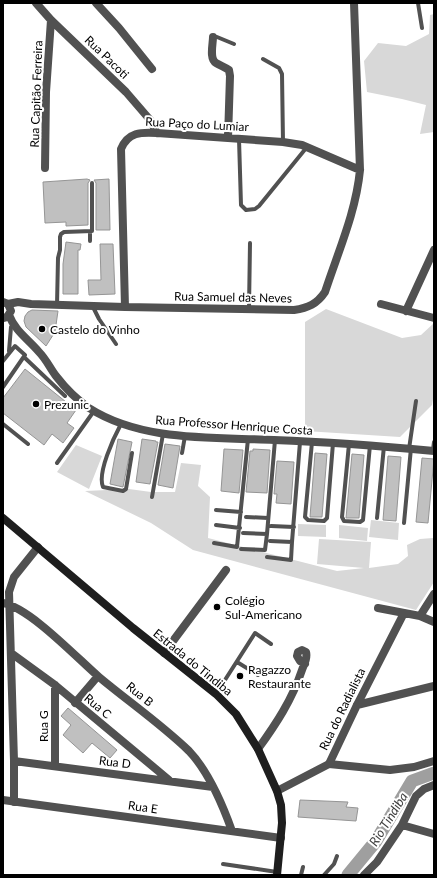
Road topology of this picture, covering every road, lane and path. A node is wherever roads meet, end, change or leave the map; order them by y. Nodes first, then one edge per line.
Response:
1 (96, 3) edge
2 (354, 3) edge
3 (418, 3) edge
4 (38, 4) edge
5 (51, 20) junction
6 (422, 28) dead end
7 (213, 37) joint
8 (234, 44) dead end
9 (263, 59) dead end
10 (152, 69) dead end
11 (157, 133) junction
12 (228, 138) junction
13 (238, 139) junction
14 (283, 142) junction
15 (307, 147) junction
16 (45, 168) dead end
17 (360, 170) junction
18 (92, 183) dead end
19 (90, 231) junction
20 (90, 242) dead end
21 (250, 243) dead end
22 (434, 250) edge
23 (381, 304) dead end
24 (57, 305) junction
25 (93, 306) junction
26 (125, 307) junction
27 (7, 310) edge
28 (249, 310) junction
29 (406, 311) junction
30 (434, 318) edge
31 (3, 321) edge
32 (11, 328) junction
33 (22, 335) junction
34 (116, 344) dead end
35 (9, 352) junction
36 (25, 358) junction
37 (3, 361) edge
38 (3, 387) edge
39 (66, 396) dead end
40 (416, 401) dead end
41 (94, 411) junction
42 (3, 424) edge
43 (122, 424) junction
44 (163, 434) junction
45 (184, 436) junction
46 (248, 439) junction
47 (275, 440) junction
48 (300, 442) junction
49 (312, 442) junction
50 (333, 442) junction
51 (349, 443) junction
52 (28, 444) dead end
53 (370, 445) junction
54 (180, 446) dead end
55 (384, 446) junction
56 (410, 448) junction
57 (434, 448) edge
58 (132, 453) dead end
59 (182, 453) dead end
60 (57, 463) dead end
61 (152, 497) dead end
62 (216, 510) dead end
63 (241, 512) junction
64 (246, 516) dead end
65 (3, 518) edge
66 (268, 518) junction
67 (377, 518) dead end
68 (404, 523) dead end
69 (216, 526) dead end
70 (271, 526) dead end
71 (294, 527) junction
72 (240, 528) junction
73 (243, 533) dead end
74 (267, 534) junction
75 (270, 541) dead end
76 (292, 542) junction
77 (214, 543) dead end
78 (38, 547) junction
79 (241, 550) dead end
80 (267, 557) dead end
81 (226, 570) dead end
82 (434, 594) edge
83 (6, 603) edge
84 (378, 608) dead end
85 (404, 613) junction
86 (420, 616) junction
87 (434, 622) edge
88 (271, 644) dead end
89 (11, 653) junction
90 (164, 653) junction
91 (237, 662) junction
92 (304, 664) dead end
93 (258, 675) dead end
94 (98, 676) junction
95 (55, 685) junction
96 (434, 686) edge
97 (216, 694) junction
98 (75, 703) junction
99 (357, 705) junction
100 (258, 749) junction
101 (14, 761) junction
102 (434, 761) edge
103 (328, 764) junction
104 (55, 766) junction
105 (169, 780) junction
106 (434, 785) edge
107 (213, 787) junction
108 (277, 791) junction
109 (3, 800) edge
110 (14, 802) junction
111 (402, 824) junction
112 (232, 831) junction
113 (434, 834) edge
114 (281, 838) junction
115 (337, 856) dead end
116 (223, 864) dead end
117 (303, 867) dead end
118 (277, 874) edge
119 (301, 875) edge
120 (324, 875) edge
121 (364, 875) edge

1 - 10 street
2 - 17 street, Rua Samuel das Neves
3 - 6 lane
4 - 5 street, Rua Pacoti
5 - 11 street, Rua Pacoti
5 - 16 street, Rua Capitão Ferreira
7 - 8 lane
7 - 12 street
9 - 14 lane
11 - 12 street, Rua Paço do Lumiar
11 - 26 street, Rua Paço do Lumiar
12 - 13 street, Rua Paço do Lumiar
13 - 14 street, Rua Paço do Lumiar
13 - 15 lane
14 - 15 street, Rua Paço do Lumiar
15 - 17 street, Rua Paço do Lumiar
17 - 28 street, Rua Samuel das Neves
18 - 19 lane
19 - 20 lane
19 - 24 lane
21 - 28 lane
22 - 29 street
23 - 29 street
24 - 25 street, Rua Samuel das Neves
24 - 27 street, Rua Samuel das Neves
25 - 26 street, Rua Samuel das Neves
25 - 34 lane
26 - 28 street, Rua Samuel das Neves
27 - 33 street, Rua Professor Henrique Costa
29 - 30 street
31 - 32 street, Rua Professor Henrique Costa
32 - 33 street, Rua Professor Henrique Costa
32 - 35 lane
33 - 41 street, Rua Professor Henrique Costa
35 - 36 lane
35 - 37 lane
36 - 38 lane
36 - 39 lane
40 - 56 lane
41 - 43 street, Rua Professor Henrique Costa
41 - 60 lane
42 - 52 lane
43 - 44 street, Rua Professor Henrique Costa
43 - 58 lane
44 - 45 street, Rua Professor Henrique Costa
44 - 61 lane
45 - 46 street, Rua Professor Henrique Costa
45 - 54 lane
45 - 59 lane
46 - 47 street, Rua Professor Henrique Costa
46 - 63 lane
47 - 48 street, Rua Professor Henrique Costa
47 - 66 lane
48 - 49 street, Rua Professor Henrique Costa
48 - 71 lane
49 - 50 street, Rua Professor Henrique Costa
49 - 50 lane
50 - 51 street, Rua Professor Henrique Costa
51 - 53 street, Rua Professor Henrique Costa
51 - 53 lane
53 - 55 street, Rua Professor Henrique Costa
55 - 56 street, Rua Professor Henrique Costa
55 - 67 lane
56 - 57 street, Rua Professor Henrique Costa
56 - 68 lane
62 - 63 lane
63 - 72 lane
64 - 66 lane
65 - 78 main road, Estrada do Tindiba
66 - 74 lane
69 - 72 lane
70 - 71 lane
71 - 76 lane
72 - 77 lane
73 - 74 lane
74 - 79 lane
75 - 76 lane
76 - 80 lane
78 - 83 street
78 - 90 main road, Estrada do Tindiba
81 - 90 street
82 - 86 street
83 - 89 street
83 - 94 street, Rua B
84 - 85 street
85 - 86 street
85 - 99 street, Rua do Radialista
86 - 87 street
88 - 91 lane
89 - 95 street, Rua C
89 - 101 street
90 - 97 main road, Estrada do Tindiba
91 - 93 lane
91 - 97 lane
92 - 100 street
94 - 98 street
94 - 107 street, Rua B
95 - 98 street, Rua C
95 - 104 street, Rua G
96 - 99 street
97 - 100 main road, Estrada do Tindiba
98 - 105 street, Rua C
99 - 103 street, Rua do Radialista
100 - 108 main road, Estrada do Tindiba
101 - 104 street, Rua D
101 - 110 street
102 - 103 street
103 - 108 street, Rua do Radialista
104 - 105 street, Rua D
105 - 107 street, Rua D
106 - 111 street
107 - 112 street, Rua B
108 - 114 main road, Estrada do Tindiba
109 - 110 street, Rua E
110 - 112 street, Rua E
111 - 113 street
111 - 121 street
112 - 114 street, Rua E
114 - 118 main road, Estrada do Tindiba
115 - 120 lane
116 - 118 lane
117 - 119 lane

